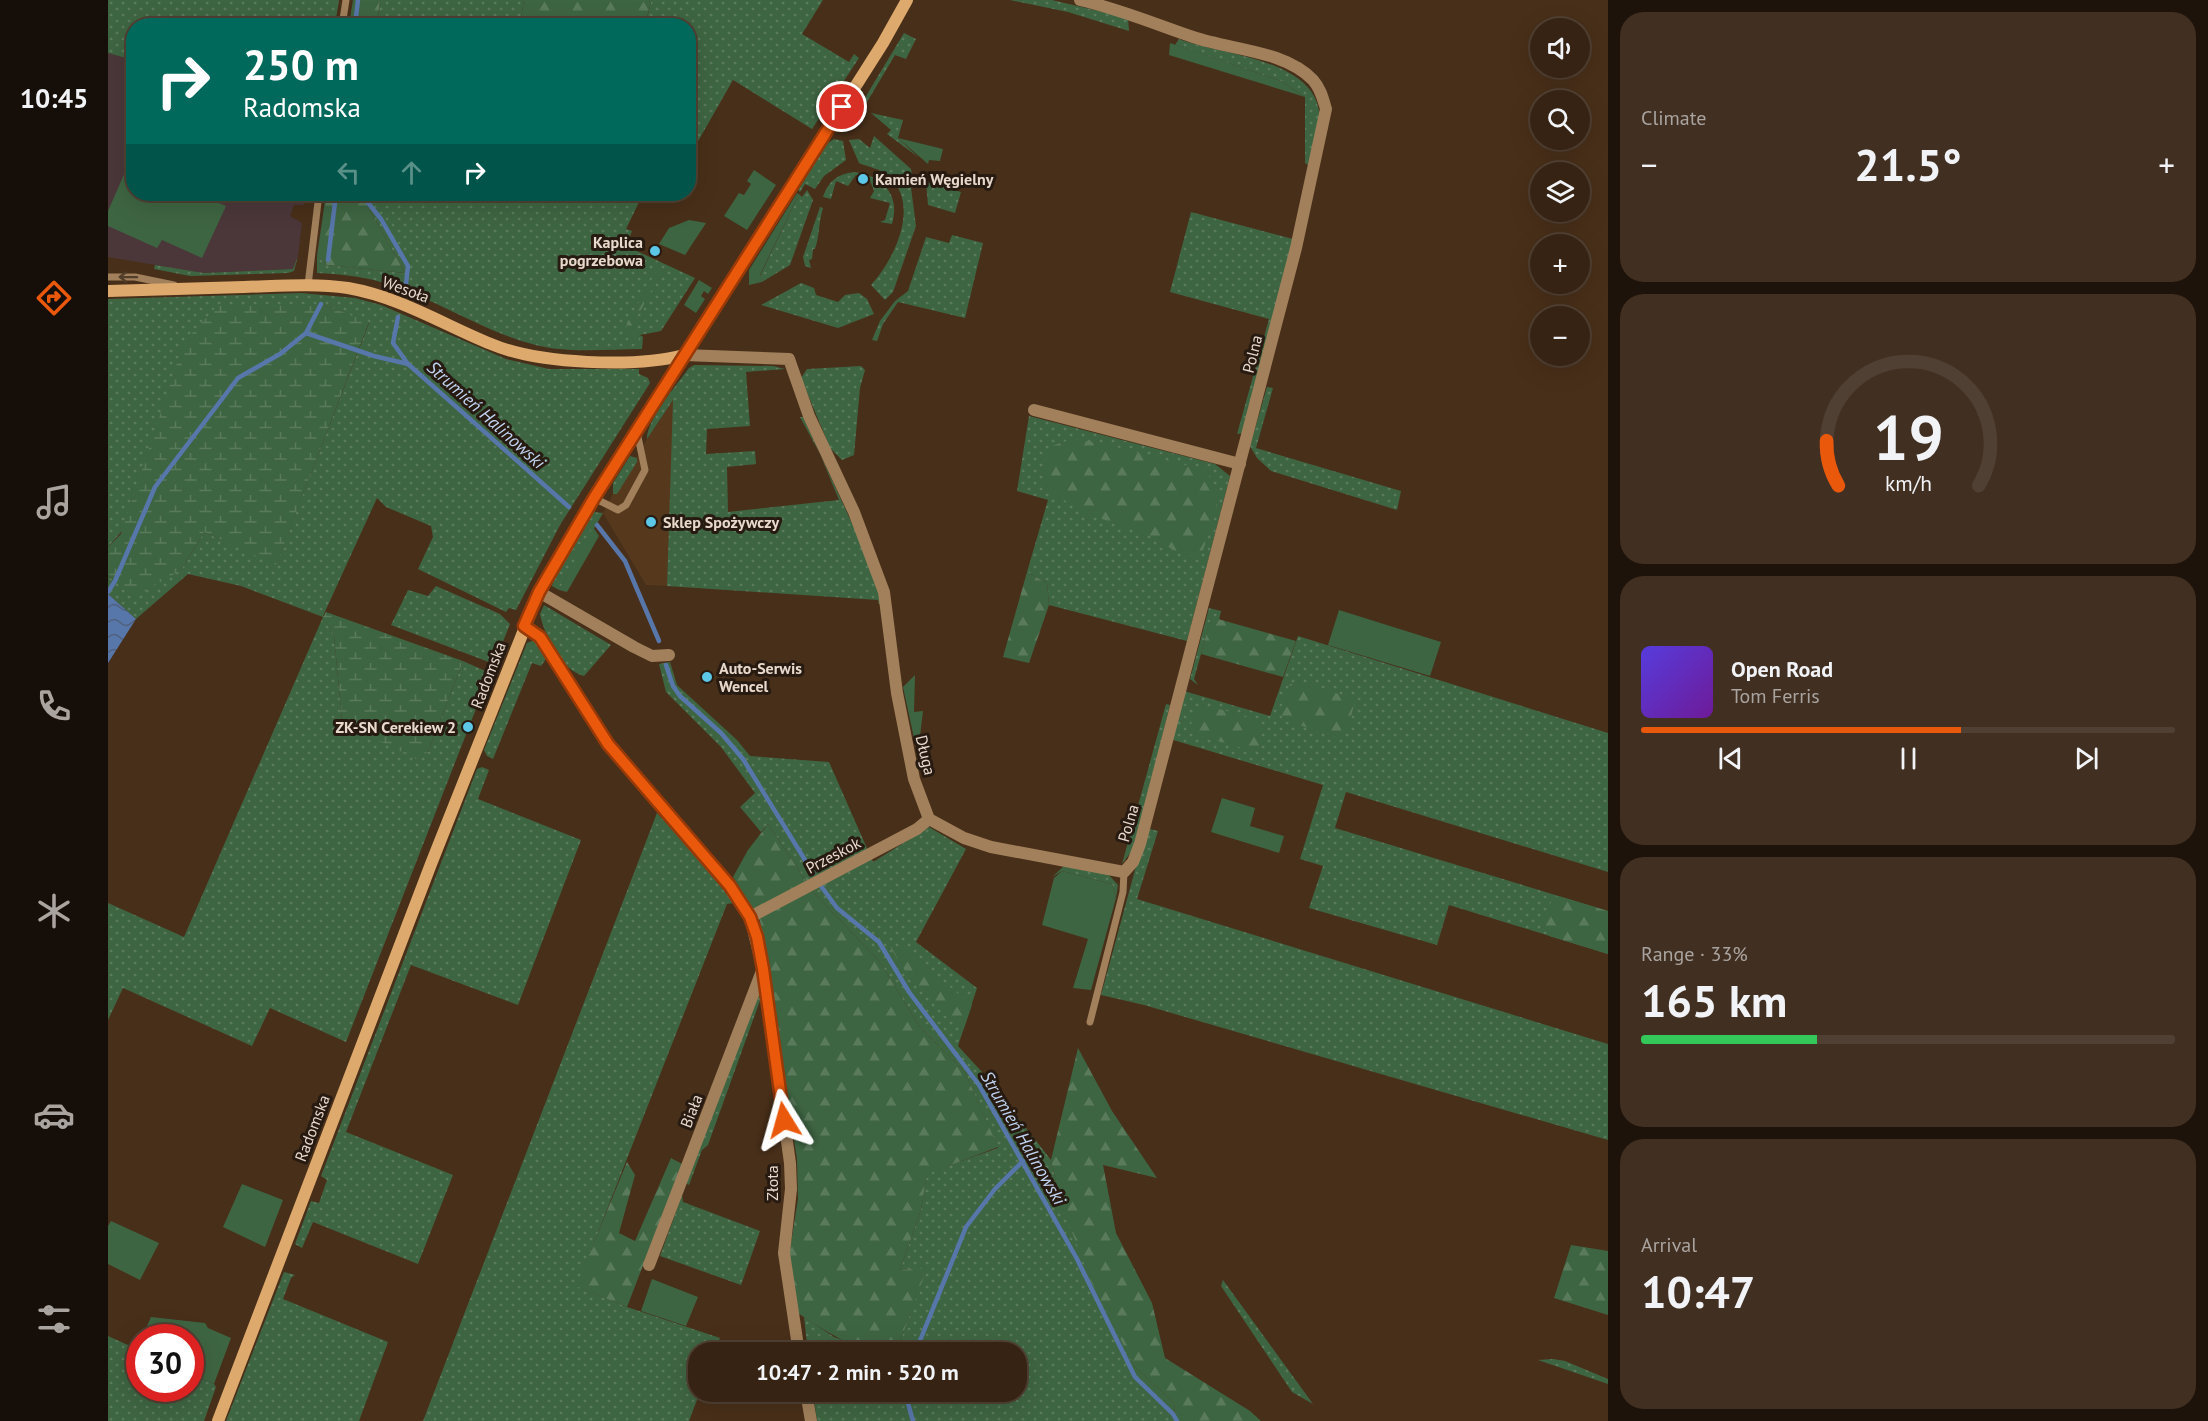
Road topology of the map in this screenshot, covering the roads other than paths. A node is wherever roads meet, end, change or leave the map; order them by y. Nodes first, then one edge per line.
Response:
1 (346, 0) edge
2 (907, 0) edge
3 (1080, 0) edge
4 (343, 18) edge
5 (318, 201) edge
6 (108, 277) edge
7 (308, 285) junction
8 (188, 288) junction
9 (108, 291) edge
10 (684, 356) junction
11 (1034, 410) dead end
12 (637, 432) junction
13 (1240, 464) junction
14 (594, 498) junction
15 (539, 592) junction
16 (524, 626) junction
17 (669, 655) dead end
18 (929, 819) junction
19 (1124, 872) junction
20 (750, 917) junction
21 (763, 969) junction
22 (1090, 1022) dead end
23 (649, 1265) dead end
24 (797, 1342) edge
25 (808, 1402) edge
26 (218, 1421) edge
27 (811, 1421) edge

1 - 4 lane
2 - 10 street, Radomska
3 - 13 street, Polna
5 - 7 lane
8 -> 6 lane
7 - 8 street, Wesoła
7 - 10 street, Wesoła
8 - 9 street, Wesoła
10 - 12 street, Radomska
10 - 18 street, Długa
11 - 13 street
12 - 14 street, Radomska
12 - 14 lane
13 - 19 street, Polna
14 - 15 street, Radomska
15 - 16 street, Radomska
15 - 17 street
16 - 20 street, Złota
16 - 26 street, Radomska
18 - 19 street
18 - 20 street, Przeskok
19 - 22 lane
20 - 21 street, Złota
21 - 23 street, Biała
21 - 24 street, Złota
25 - 27 street

